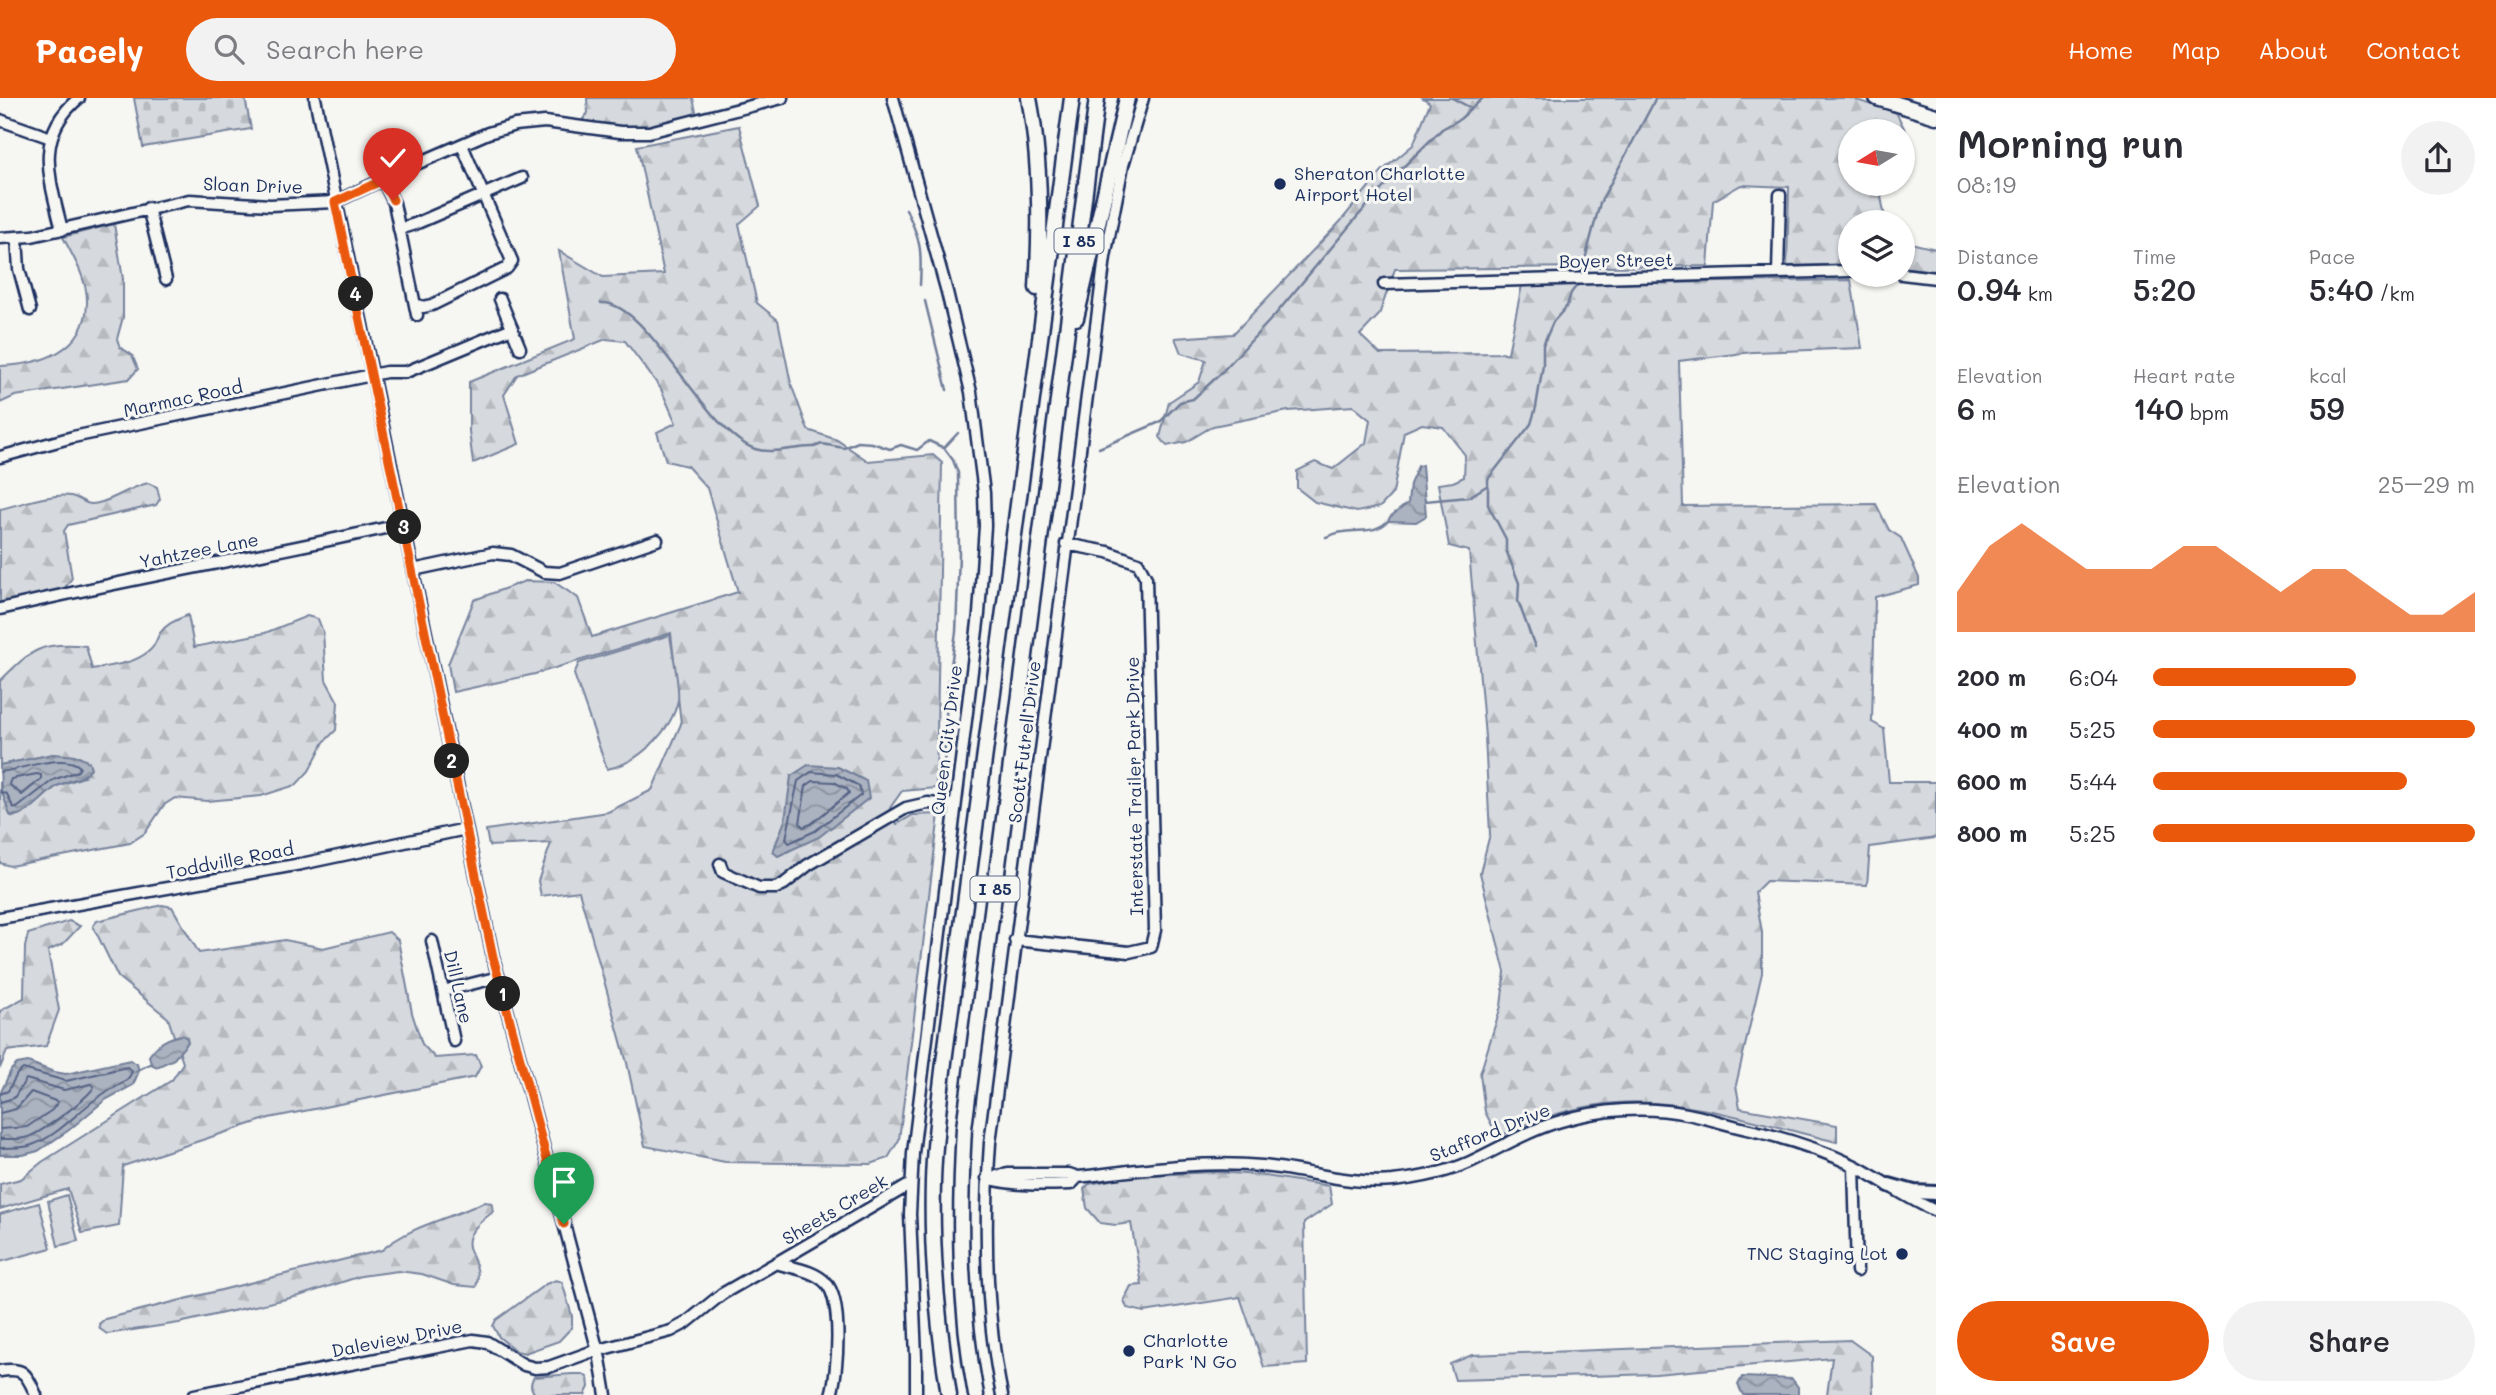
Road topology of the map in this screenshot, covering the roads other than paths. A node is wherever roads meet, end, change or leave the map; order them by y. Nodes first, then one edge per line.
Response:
1 (79, 98) edge
2 (315, 98) edge
3 (782, 98) edge
4 (893, 98) edge
5 (1029, 98) edge
6 (1072, 98) edge
7 (1097, 98) edge
8 (1126, 98) edge
9 (1143, 98) edge
10 (1877, 98) edge
11 (1936, 116) edge
12 (0, 120) edge
13 (51, 138) junction
14 (462, 145) junction
15 (522, 178) dead end
16 (383, 180) junction
17 (484, 193) junction
18 (1780, 195) dead end
19 (335, 202) junction
20 (148, 208) junction
21 (399, 229) junction
22 (62, 230) junction
23 (0, 238) edge
24 (18, 238) junction
25 (1838, 271) edge
26 (1778, 273) junction
27 (1915, 276) edge
28 (1936, 278) edge
29 (166, 279) dead end
30 (1384, 284) dead end
31 (500, 299) dead end
32 (30, 310) dead end
33 (512, 328) junction
34 (520, 348) dead end
35 (373, 376) junction
36 (1059, 384) junction
37 (1028, 416) junction
38 (0, 457) edge
39 (403, 524) junction
40 (657, 540) dead end
41 (1066, 544) junction
42 (413, 570) junction
43 (0, 609) edge
44 (955, 805) junction
45 (466, 830) junction
46 (720, 864) dead end
47 (0, 918) edge
48 (1015, 940) junction
49 (432, 941) dead end
50 (499, 977) junction
51 (443, 991) junction
52 (454, 1041) dead end
53 (1854, 1166) junction
54 (987, 1178) junction
55 (911, 1184) junction
56 (1889, 1185) junction
57 (1936, 1193) edge
58 (1936, 1211) edge
59 (776, 1263) junction
60 (1857, 1271) dead end
61 (597, 1351) junction
62 (0, 1371) edge
63 (36, 1395) edge
64 (194, 1395) edge
65 (607, 1395) edge
66 (831, 1395) edge
67 (916, 1395) edge
68 (949, 1395) edge
69 (976, 1395) edge
70 (1002, 1395) edge

1 - 13 street
2 - 19 street
3 - 14 street, Sloan Drive
4 - 44 street, Queen City Drive
5 - 37 highway
6 - 37 highway, I 85
7 - 36 highway, I 85
8 - 36 highway
9 - 41 street, Scott Futrell Drive
10 - 11 highway
12 - 13 street
13 - 22 street
14 - 16 street, Sloan Drive
14 - 17 street
15 - 17 street
16 - 19 street, Sloan Drive
16 - 21 street
17 - 21 street
17 - 21 street
18 - 26 street
19 - 20 street, Sloan Drive
19 - 35 street
20 - 22 street, Sloan Drive
20 - 29 street
22 - 24 street, Sloan Drive
23 - 24 street, Sloan Drive
24 - 32 street
25 - 26 street, Boyer Street
26 - 30 street, Boyer Street
27 - 28 street
31 - 33 street
33 - 34 street
33 - 35 street, Marmac Road
35 - 38 street, Marmac Road
35 - 39 street
36 - 69 highway, I 85
37 - 68 highway, I 85
39 - 42 street
39 - 43 street, Yahtzee Lane
40 - 42 street
41 - 48 street, Scott Futrell Drive
41 - 48 street, Interstate Trailer Park Drive
42 - 45 street
44 - 46 street
44 - 55 street, Queen City Drive
45 - 47 street, Toddville Road
45 - 50 street
48 - 54 street, Scott Futrell Drive
49 - 51 street, Dill Lane
50 - 51 street
50 - 61 street
51 - 52 street, Dill Lane
53 - 54 street, Stafford Drive
53 - 56 street, Stafford Drive
53 - 60 street
54 - 70 street, Scott Futrell Drive
55 - 59 street, Sheets Creek
55 - 67 street, Queen City Drive
56 - 57 main road
56 - 58 street, Stafford Drive
59 - 61 street, Sheets Creek
59 - 66 street
61 - 64 street, Daleview Drive
61 - 65 street
62 - 63 street

